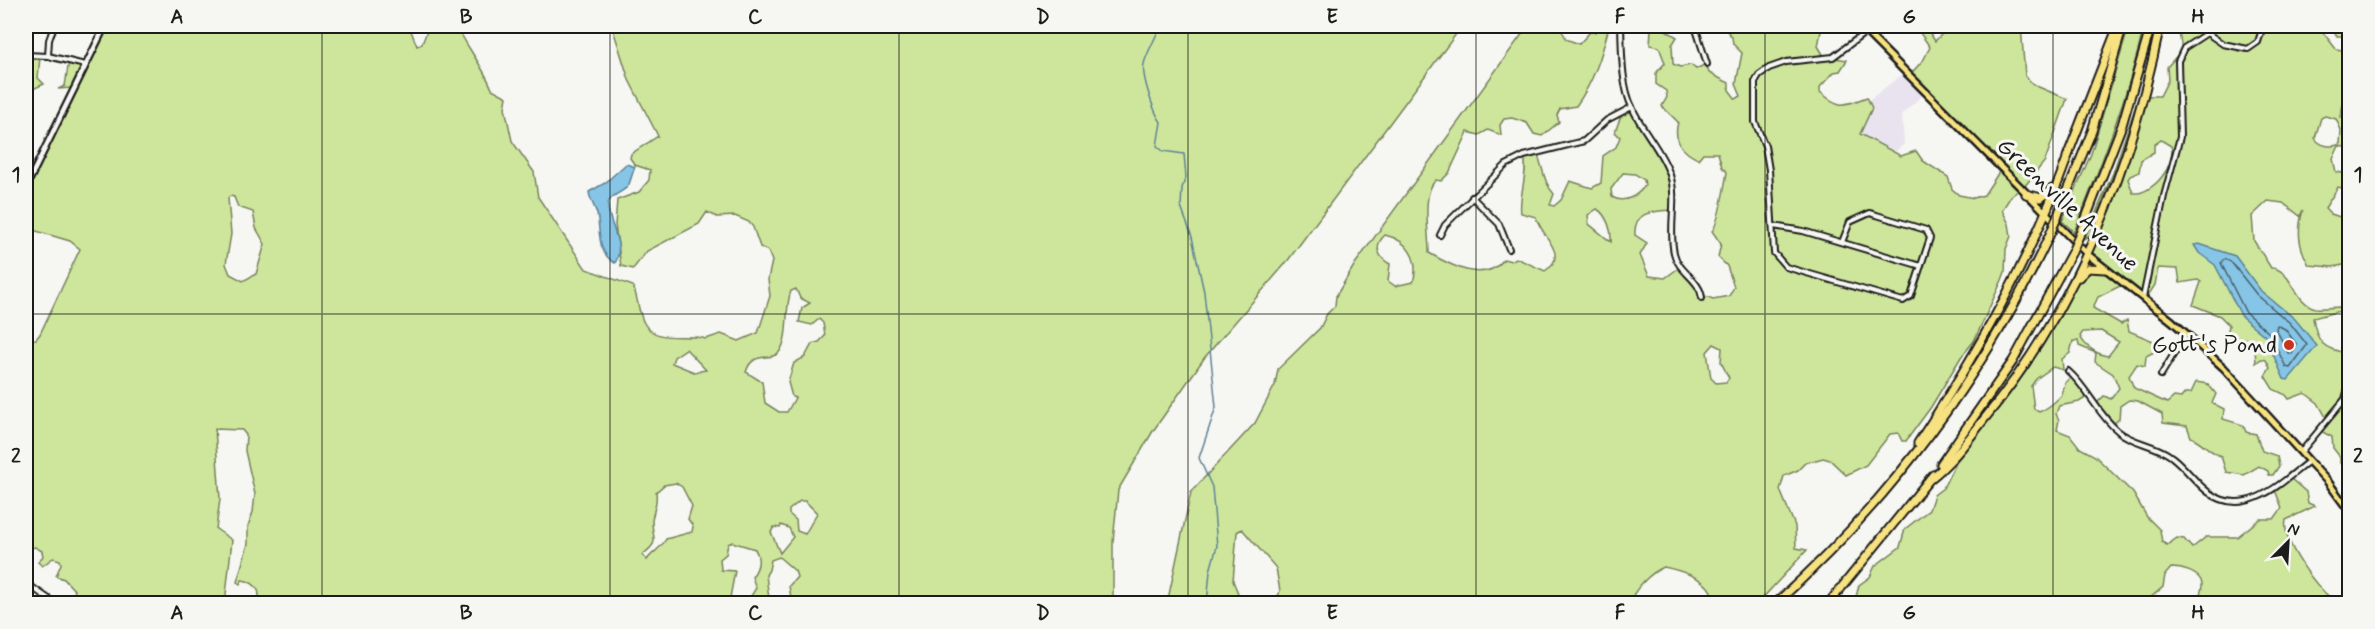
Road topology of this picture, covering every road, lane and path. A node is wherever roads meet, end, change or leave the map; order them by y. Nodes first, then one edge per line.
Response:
1 (54, 26) edge
2 (105, 26) edge
3 (1621, 26) edge
4 (1695, 26) edge
5 (1860, 26) edge
6 (2118, 26) edge
7 (2123, 26) edge
8 (2151, 26) edge
9 (2160, 26) edge
10 (2210, 26) edge
11 (2263, 26) edge
12 (1866, 32) junction
13 (2207, 33) junction
14 (26, 55) edge
15 (48, 56) junction
16 (1707, 64) dead end
17 (85, 65) junction
18 (1632, 107) junction
19 (2069, 153) junction
20 (26, 187) edge
21 (2026, 194) junction
22 (1472, 197) junction
23 (2045, 213) junction
24 (1773, 226) junction
25 (1440, 235) dead end
26 (1842, 242) junction
27 (1509, 249) dead end
28 (2087, 254) junction
29 (1921, 266) junction
30 (2105, 268) junction
31 (2066, 296) junction
32 (1702, 298) dead end
33 (2143, 298) junction
34 (2187, 334) junction
35 (2068, 371) dead end
36 (2161, 375) dead end
37 (2349, 381) edge
38 (2348, 395) edge
39 (2301, 452) junction
40 (2309, 461) junction
41 (1897, 477) junction
42 (1930, 479) junction
43 (2349, 512) edge
44 (26, 584) edge
45 (33, 589) junction
46 (26, 601) edge
47 (56, 603) edge
48 (1775, 603) edge
49 (1828, 603) edge

1 - 15 street
2 - 17 street
3 - 18 street
4 - 16 street
5 - 12 main road, Greenville Avenue
6 - 19 highway
7 - 41 highway, bridge
8 - 42 highway, bridge
9 - 28 highway
10 - 13 street
11 - 13 street
12 - 21 main road, Greenville Avenue
12 - 24 street
13 - 33 street
14 - 15 street
15 - 17 street
17 - 20 street
18 - 22 street
18 - 32 street
19 - 21 highway
19 - 23 highway
21 - 23 main road, Greenville Avenue
22 - 25 street
22 - 27 street
23 - 28 main road, Greenville Avenue
23 - 41 highway
24 - 26 street
24 - 29 street
26 - 29 street
26 - 29 street
28 - 30 main road, Greenville Avenue
28 - 31 highway
30 - 31 highway
30 - 33 main road, Greenville Avenue
31 - 42 highway
33 - 34 main road, Greenville Avenue
34 - 36 street
34 - 39 main road, Greenville Avenue
35 - 40 street
37 - 38 street
38 - 39 street
39 - 40 main road, Greenville Avenue
40 - 43 main road, Greenville Avenue
41 - 48 highway
42 - 49 highway
44 - 45 street
45 - 46 street
45 - 47 street

